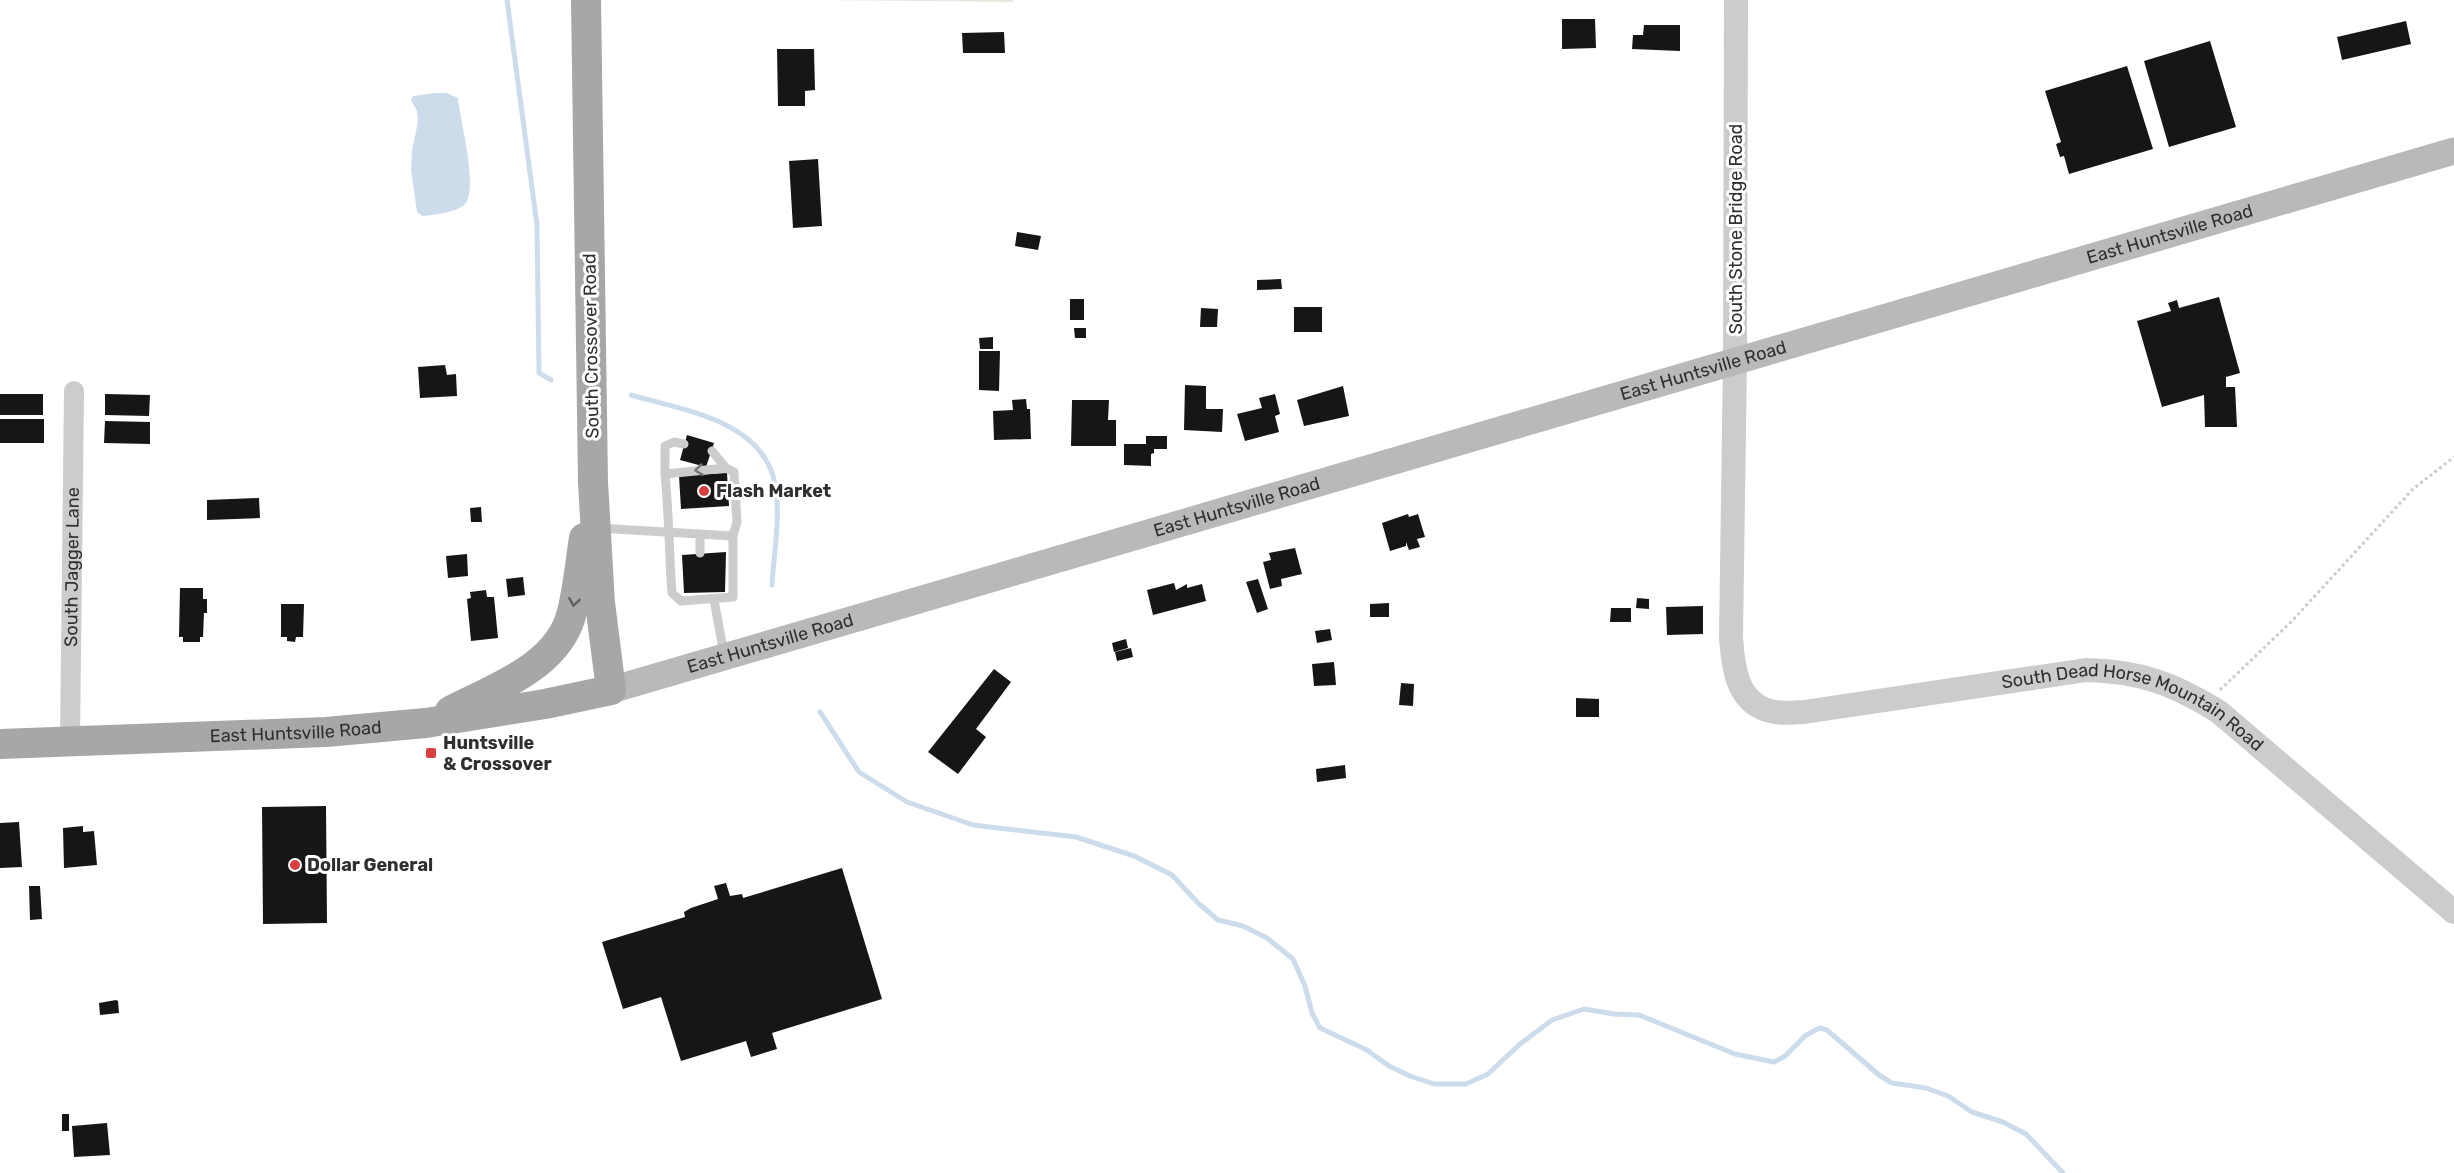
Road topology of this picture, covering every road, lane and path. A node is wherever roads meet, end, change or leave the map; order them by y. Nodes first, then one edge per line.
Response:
1 (586, 0) edge
2 (1736, 0) edge
3 (2454, 151) edge
4 (1736, 360) junction
5 (74, 391) dead end
6 (684, 444) dead end
7 (712, 451) dead end
8 (2454, 457) edge
9 (726, 468) junction
10 (665, 474) junction
11 (593, 482) junction
12 (596, 528) junction
13 (668, 532) junction
14 (700, 534) junction
15 (733, 536) junction
16 (700, 553) dead end
17 (714, 600) junction
18 (724, 657) junction
19 (611, 690) junction
20 (1754, 703) joint
21 (2206, 704) junction
22 (426, 723) junction
23 (70, 741) junction
24 (0, 744) edge
25 (2454, 912) edge

1 - 11 main road, South Crossover Road
2 - 4 street, South Stone Bridge Road
3 - 4 main road, East Huntsville Road
4 - 18 main road, East Huntsville Road
4 - 20 street, South Stone Bridge Road
5 - 23 street, South Jagger Lane
6 - 10 lane
7 - 9 lane
8 - 21 path
9 -> 10 lane
9 - 15 lane
10 - 13 lane
11 - 12 main road, South Crossover Road
11 -> 22 main road
12 - 13 lane
12 - 19 main road, South Crossover Road
13 - 14 lane
13 - 17 lane
14 - 15 lane
14 - 16 lane
15 - 17 lane
17 - 18 lane
18 - 19 main road, East Huntsville Road
19 - 22 main road, East Huntsville Road
20 - 21 street, South Dead Horse Mountain Road
21 - 25 street, South Dead Horse Mountain Road
22 - 23 main road, East Huntsville Road
23 - 24 main road, East Huntsville Road

